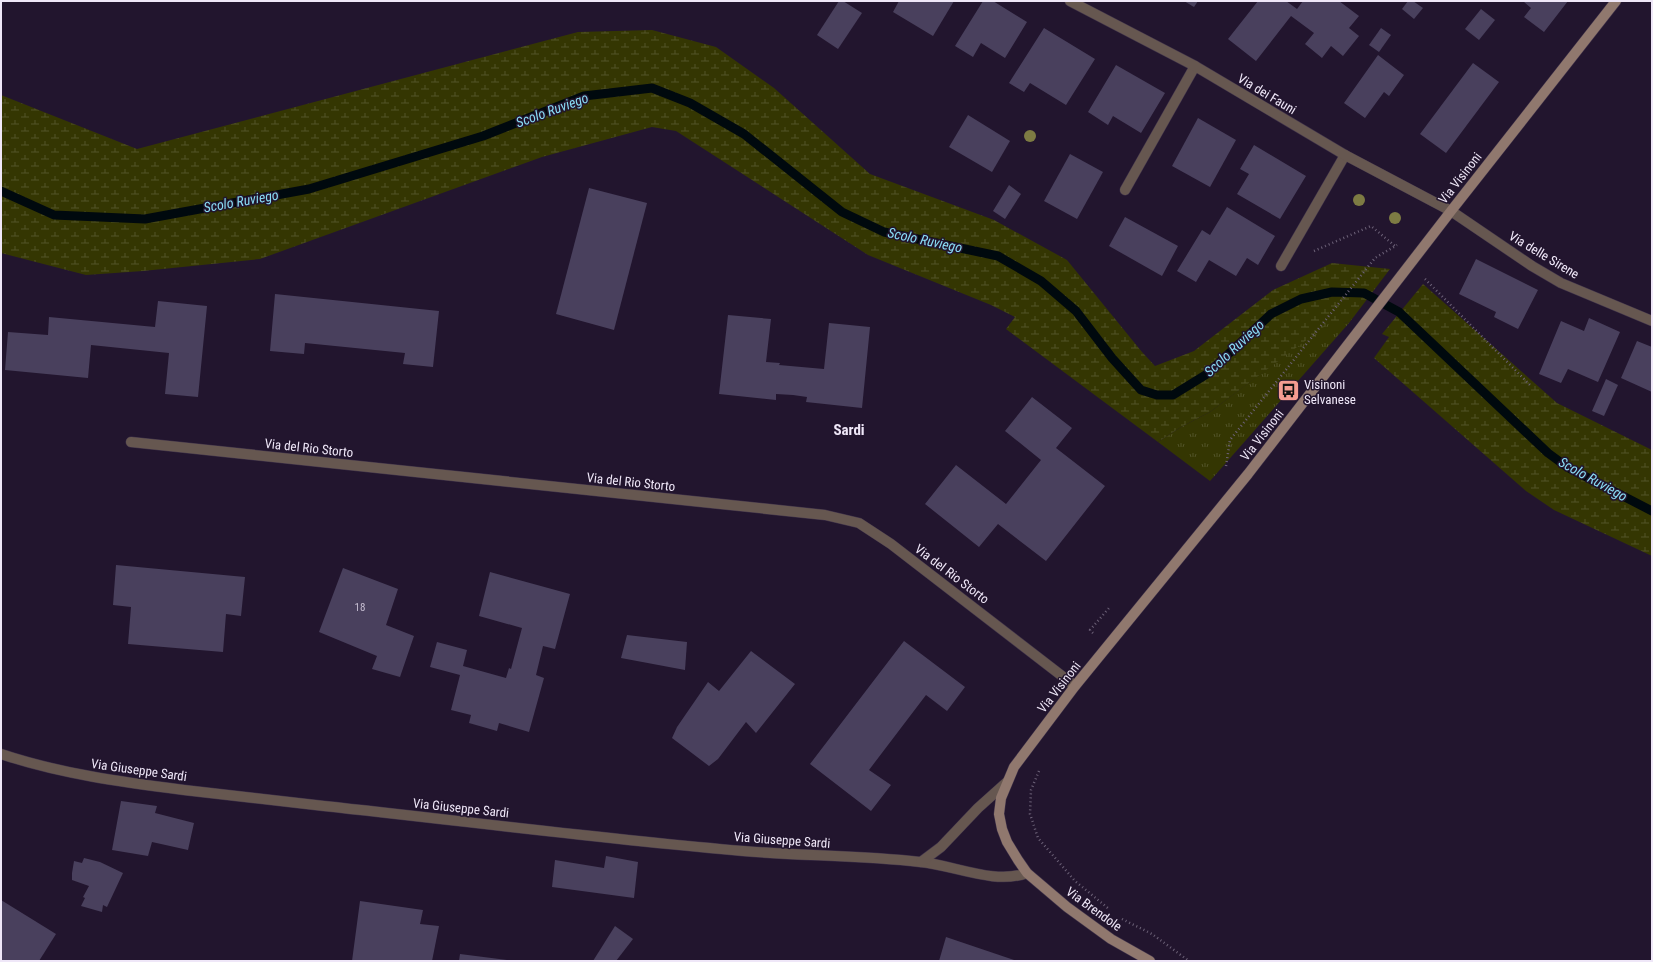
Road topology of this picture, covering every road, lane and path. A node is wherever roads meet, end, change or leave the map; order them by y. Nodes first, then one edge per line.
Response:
1 (1070, 1) edge
2 (1612, 2) edge
3 (1195, 66) junction
4 (1345, 155) junction
5 (1125, 190) dead end
6 (1451, 211) junction
7 (1401, 242) dead end
8 (1395, 246) junction
9 (1411, 263) junction
10 (1281, 266) joint
11 (1652, 321) edge
12 (1530, 386) dead end
13 (131, 442) dead end
14 (1226, 467) dead end
15 (1110, 607) dead end
16 (1090, 630) dead end
17 (1076, 686) junction
18 (1, 754) edge
19 (1041, 767) dead end
20 (1007, 782) junction
21 (921, 862) junction
22 (1027, 873) junction
23 (1113, 912) dead end
24 (1118, 917) dead end
25 (1150, 961) edge
26 (1189, 961) edge

1 - 3 street, Via dei Fauni
2 - 6 street, Via Visinoni
3 - 4 street, Via dei Fauni
3 - 5 street
4 - 6 street, Via dei Fauni
4 - 10 street
6 - 9 street, Via Visinoni
6 - 11 street, Via delle Sirene
7 - 8 path
8 - 9 path
8 - 10 path
8 - 14 path
9 - 12 path
9 - 17 street, Via Visinoni
13 - 17 street, Via del Rio Storto
15 - 16 path
17 - 20 street, Via Visinoni
18 - 21 street, Via Giuseppe Sardi
19 - 23 path
20 - 21 street
20 - 22 street, Via Visinoni
21 - 22 street, Via Giuseppe Sardi
22 - 25 street, Via Brendole
24 - 26 path

